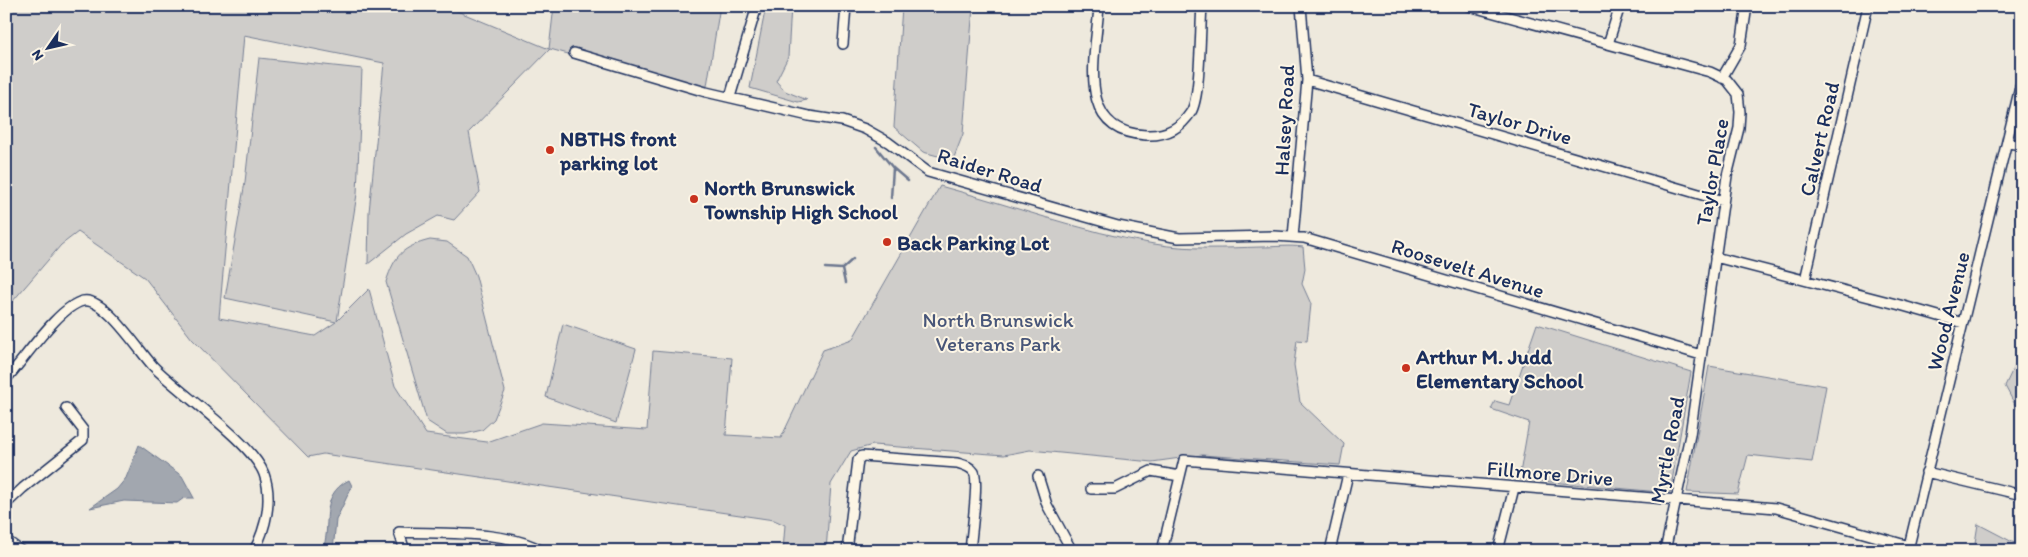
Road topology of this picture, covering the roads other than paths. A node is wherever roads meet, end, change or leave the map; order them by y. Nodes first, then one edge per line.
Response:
1 (757, 6) edge
2 (846, 6) edge
3 (1099, 6) edge
4 (1202, 6) edge
5 (1301, 6) edge
6 (1469, 6) edge
7 (1620, 6) edge
8 (1747, 6) edge
9 (1868, 6) edge
10 (1498, 10) edge
11 (843, 44) dead end
12 (1608, 44) junction
13 (574, 53) dead end
14 (1722, 78) junction
15 (2022, 79) edge
16 (1307, 80) junction
17 (730, 98) junction
18 (2008, 143) junction
19 (2022, 145) edge
20 (1723, 201) junction
21 (1293, 236) junction
22 (1221, 239) joint
23 (1715, 257) junction
24 (1805, 280) junction
25 (1963, 324) junction
26 (1701, 356) junction
27 (6, 379) edge
28 (66, 408) dead end
29 (1926, 472) junction
30 (1348, 474) junction
31 (1038, 476) dead end
32 (1180, 476) junction
33 (1514, 488) junction
34 (1091, 489) dead end
35 (2022, 496) edge
36 (1676, 501) junction
37 (6, 504) edge
38 (6, 540) edge
39 (1908, 548) edge
40 (21, 551) edge
41 (254, 551) edge
42 (405, 551) edge
43 (542, 551) edge
44 (847, 551) edge
45 (970, 551) edge
46 (1072, 551) edge
47 (1162, 551) edge
48 (1330, 551) edge
49 (1498, 551) edge
50 (1665, 551) edge

1 - 17 street
2 - 11 street
3 - 4 street
5 - 16 street, Halsey Road
6 - 10 street
7 - 12 street
8 - 14 street
9 - 24 street, Calvert Road
10 - 12 street
12 - 14 street
13 - 17 street, Raider Road
14 - 20 street, Taylor Place
15 - 18 street, Wood Avenue
16 - 20 street, Taylor Drive
16 - 21 street, Halsey Road
17 - 22 street, Raider Road
18 - 19 street
18 - 25 street, Wood Avenue
20 - 23 street, Taylor Place
21 - 22 street, Roosevelt Avenue
21 - 26 street, Roosevelt Avenue
23 - 24 street
23 - 26 street, Taylor Place
24 - 25 street
25 - 29 street, Wood Avenue
26 - 36 street, Myrtle Road
27 - 41 street
28 - 37 street
29 - 35 street
29 - 39 street, Wood Avenue
30 - 32 street, Fillmore Drive
30 - 33 street, Fillmore Drive
30 - 48 street
31 - 46 street
32 - 34 street
32 - 47 street
33 - 36 street, Fillmore Drive
33 - 49 street
36 - 39 street, Fillmore Drive
36 - 50 street, Myrtle Road
38 - 40 street
42 - 43 street
44 - 45 street

